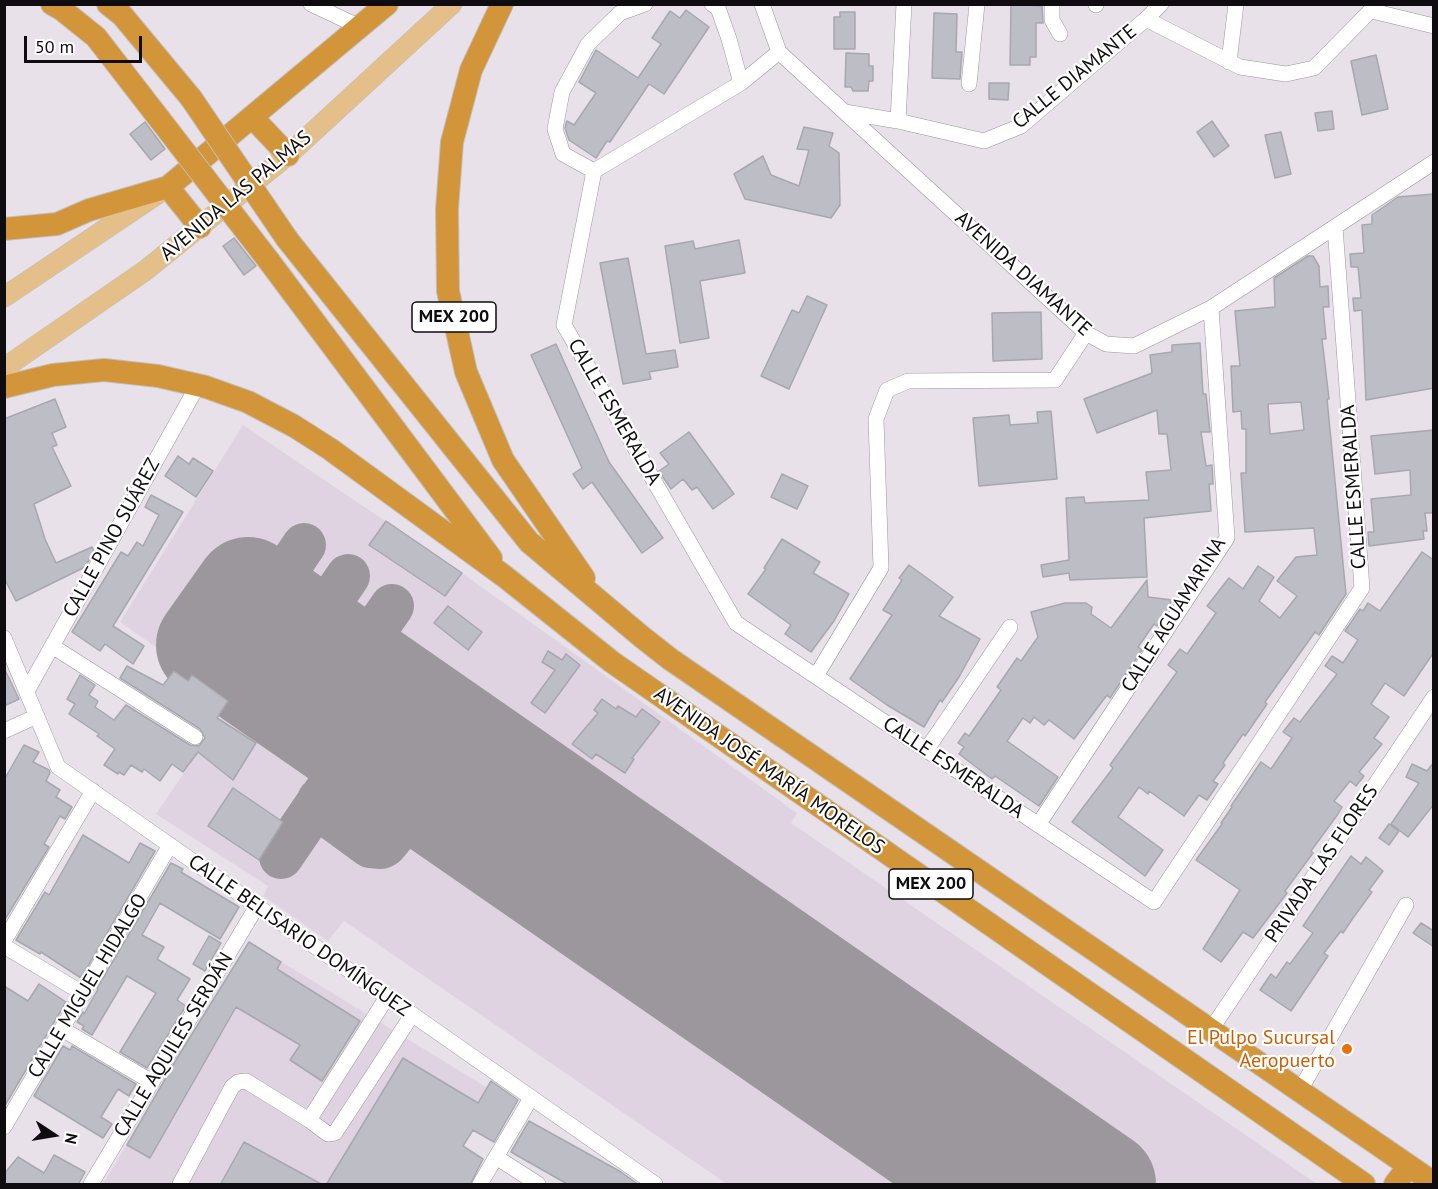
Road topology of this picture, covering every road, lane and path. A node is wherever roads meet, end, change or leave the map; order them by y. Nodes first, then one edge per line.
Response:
1 (52, 4) edge
2 (108, 4) edge
3 (311, 4) edge
4 (387, 4) edge
5 (452, 4) edge
6 (502, 4) edge
7 (645, 4) edge
8 (712, 4) edge
9 (762, 4) edge
10 (904, 4) edge
11 (977, 4) edge
12 (1052, 4) edge
13 (1161, 4) edge
14 (1236, 4) edge
15 (1375, 8) edge
16 (1146, 19) junction
17 (1434, 26) edge
18 (360, 27) junction
19 (1060, 34) dead end
20 (779, 52) junction
21 (1229, 62) junction
22 (741, 82) junction
23 (969, 84) dead end
24 (845, 112) junction
25 (252, 117) junction
26 (898, 121) junction
27 (288, 155) junction
28 (1434, 162) edge
29 (594, 171) junction
30 (168, 187) junction
31 (200, 227) junction
32 (1335, 227) junction
33 (4, 229) edge
34 (4, 297) edge
35 (1211, 308) junction
36 (1086, 333) junction
37 (4, 368) edge
38 (198, 385) junction
39 (4, 387) edge
40 (504, 576) junction
41 (600, 601) junction
42 (1010, 627) dead end
43 (4, 638) edge
44 (52, 646) junction
45 (816, 676) junction
46 (27, 692) junction
47 (1434, 697) edge
48 (37, 716) junction
49 (4, 731) edge
50 (195, 737) dead end
51 (927, 749) junction
52 (93, 791) junction
53 (1038, 825) junction
54 (170, 846) junction
55 (1406, 905) dead end
56 (257, 906) junction
57 (4, 941) edge
58 (4, 946) edge
59 (84, 994) junction
60 (387, 997) junction
61 (412, 1015) junction
62 (62, 1029) junction
63 (1210, 1031) junction
64 (152, 1082) junction
65 (1299, 1092) junction
66 (531, 1098) junction
67 (309, 1120) junction
68 (4, 1127) edge
69 (496, 1157) junction
70 (1408, 1166) junction
71 (1434, 1170) edge
72 (1434, 1183) edge
73 (182, 1184) edge
74 (91, 1185) edge
75 (480, 1185) edge
76 (538, 1185) edge
77 (655, 1185) edge
78 (1364, 1185) edge
79 (1395, 1185) edge

1 - 40 highway, bridge
2 - 41 highway, MEX 200, bridge
3 - 18 street
4 - 18 highway
5 - 27 main road, AVENIDA LAS PALMAS
6 - 41 highway, MEX 200
7 - 29 street
8 - 22 street
9 - 20 street, AVENIDA DIAMANTE
10 - 26 street
11 - 23 street
12 - 19 street
13 - 16 street
14 - 21 street
15 - 17 street
15 - 21 street, CALLE DIAMANTE
16 - 21 street, CALLE DIAMANTE
16 - 26 street, CALLE DIAMANTE
18 - 25 highway
20 - 22 street
20 - 24 street, AVENIDA DIAMANTE
22 - 29 street
24 - 26 street, CALLE DIAMANTE
24 - 36 street, AVENIDA DIAMANTE
25 - 27 highway
25 - 30 highway
27 - 31 main road, AVENIDA LAS PALMAS
28 - 32 street, AVENIDA DIAMANTE
29 - 45 street, CALLE ESMERALDA
30 - 31 highway
30 - 33 highway
30 - 34 main road
31 - 37 main road, AVENIDA LAS PALMAS
32 - 35 street, AVENIDA DIAMANTE
32 - 53 street, CALLE ESMERALDA
35 - 36 street, AVENIDA DIAMANTE
35 - 53 street, CALLE AGUAMARINA
36 - 45 street
38 - 39 highway, MEX 200
38 - 40 highway, MEX 200
38 - 44 street, CALLE PINO SUÁREZ
40 - 78 highway, AVENIDA JOSÉ MARÍA MORELOS / MEX 200
41 - 63 highway, AVENIDA JOSÉ MARÍA MORELOS / MEX 200
42 - 51 street
43 - 46 street, CALLE BELISARIO DOMÍNGUEZ
44 - 46 street, CALLE PINO SUÁREZ
44 - 50 street
45 - 51 street, CALLE ESMERALDA
46 - 48 street, CALLE BELISARIO DOMÍNGUEZ
47 - 63 street, PRIVADA LAS FLORES
48 - 49 street
48 - 52 street, CALLE BELISARIO DOMÍNGUEZ
51 - 53 street, CALLE ESMERALDA
52 - 54 street, CALLE BELISARIO DOMÍNGUEZ
52 - 57 street
54 - 56 street, CALLE BELISARIO DOMÍNGUEZ
54 - 59 street, CALLE MIGUEL HIDALGO
55 - 65 street
56 - 60 street, CALLE BELISARIO DOMÍNGUEZ
56 - 64 street, CALLE AQUILES SERDÁN
58 - 59 street
59 - 62 street, CALLE MIGUEL HIDALGO
60 - 61 street, CALLE BELISARIO DOMÍNGUEZ
60 - 67 street
61 - 66 street, CALLE BELISARIO DOMÍNGUEZ
61 - 67 street
62 - 64 street
62 - 68 street, CALLE MIGUEL HIDALGO
63 - 65 highway, AVENIDA JOSÉ MARÍA MORELOS / MEX 200
64 - 74 street, CALLE AQUILES SERDÁN
65 - 70 highway, AVENIDA JOSÉ MARÍA MORELOS / MEX 200
66 - 69 street
66 - 77 street, CALLE BELISARIO DOMÍNGUEZ
67 - 73 street
69 - 75 street
69 - 76 street
70 - 71 street
70 - 72 highway, AVENIDA JOSÉ MARÍA MORELOS / MEX 200
70 - 79 highway

